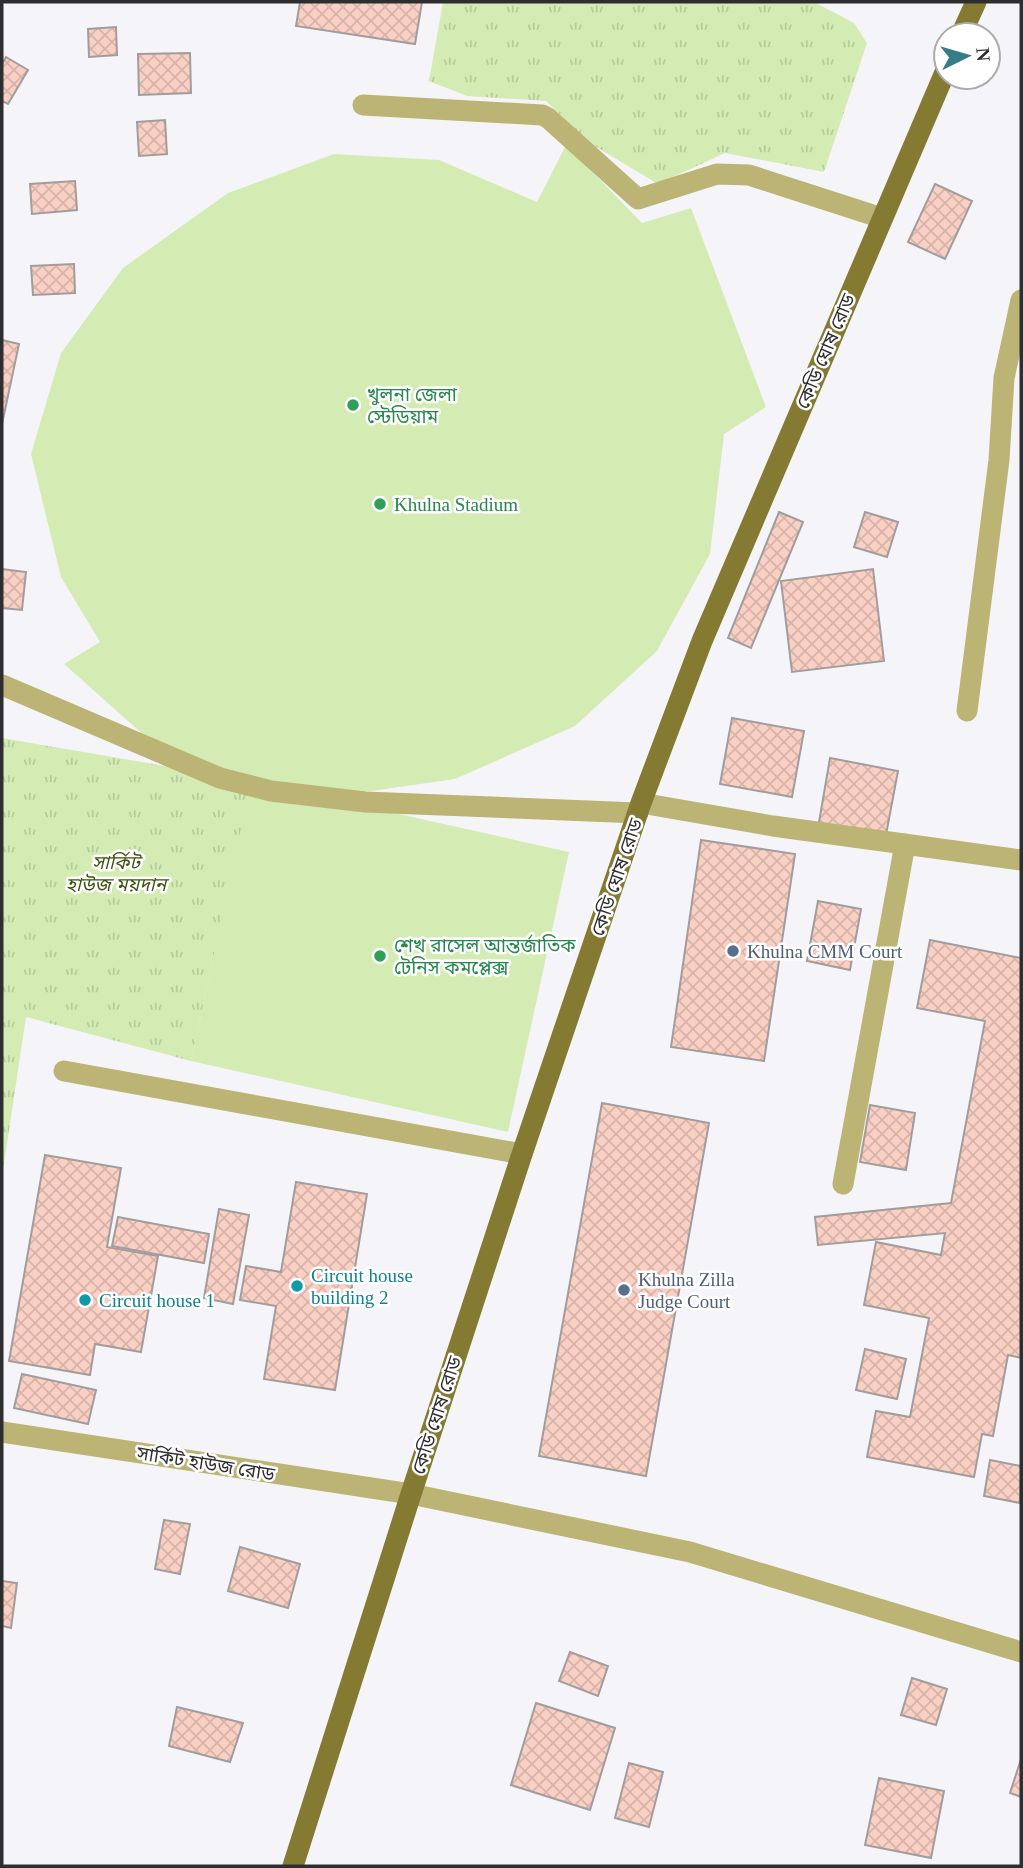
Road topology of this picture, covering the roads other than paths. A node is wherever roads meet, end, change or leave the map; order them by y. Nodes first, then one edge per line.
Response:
1 (975, 2) edge
2 (967, 21) edge
3 (937, 91) edge
4 (363, 105) dead end
5 (882, 218) junction
6 (1021, 300) edge
7 (2, 685) edge
8 (967, 711) dead end
9 (640, 808) junction
10 (905, 844) junction
11 (1021, 859) edge
12 (64, 1071) dead end
13 (522, 1154) junction
14 (843, 1184) dead end
15 (2, 1432) edge
16 (411, 1494) junction
17 (1021, 1652) edge
18 (293, 1866) edge

1 - 2 main road
3 - 5 main road, কেডি ঘোষ রোড
4 - 5 street
5 - 9 main road, কেডি ঘোষ রোড
6 - 8 street
7 - 9 street
9 - 10 street
9 - 13 main road, কেডি ঘোষ রোড
10 - 11 street
10 - 14 street
12 - 13 street
13 - 16 main road, কেডি ঘোষ রোড
15 - 16 street, সার্কিট হাউজ রোড
16 - 17 street, সার্কিট হাউজ রোড
16 - 18 main road, কেডি ঘোষ রোড

